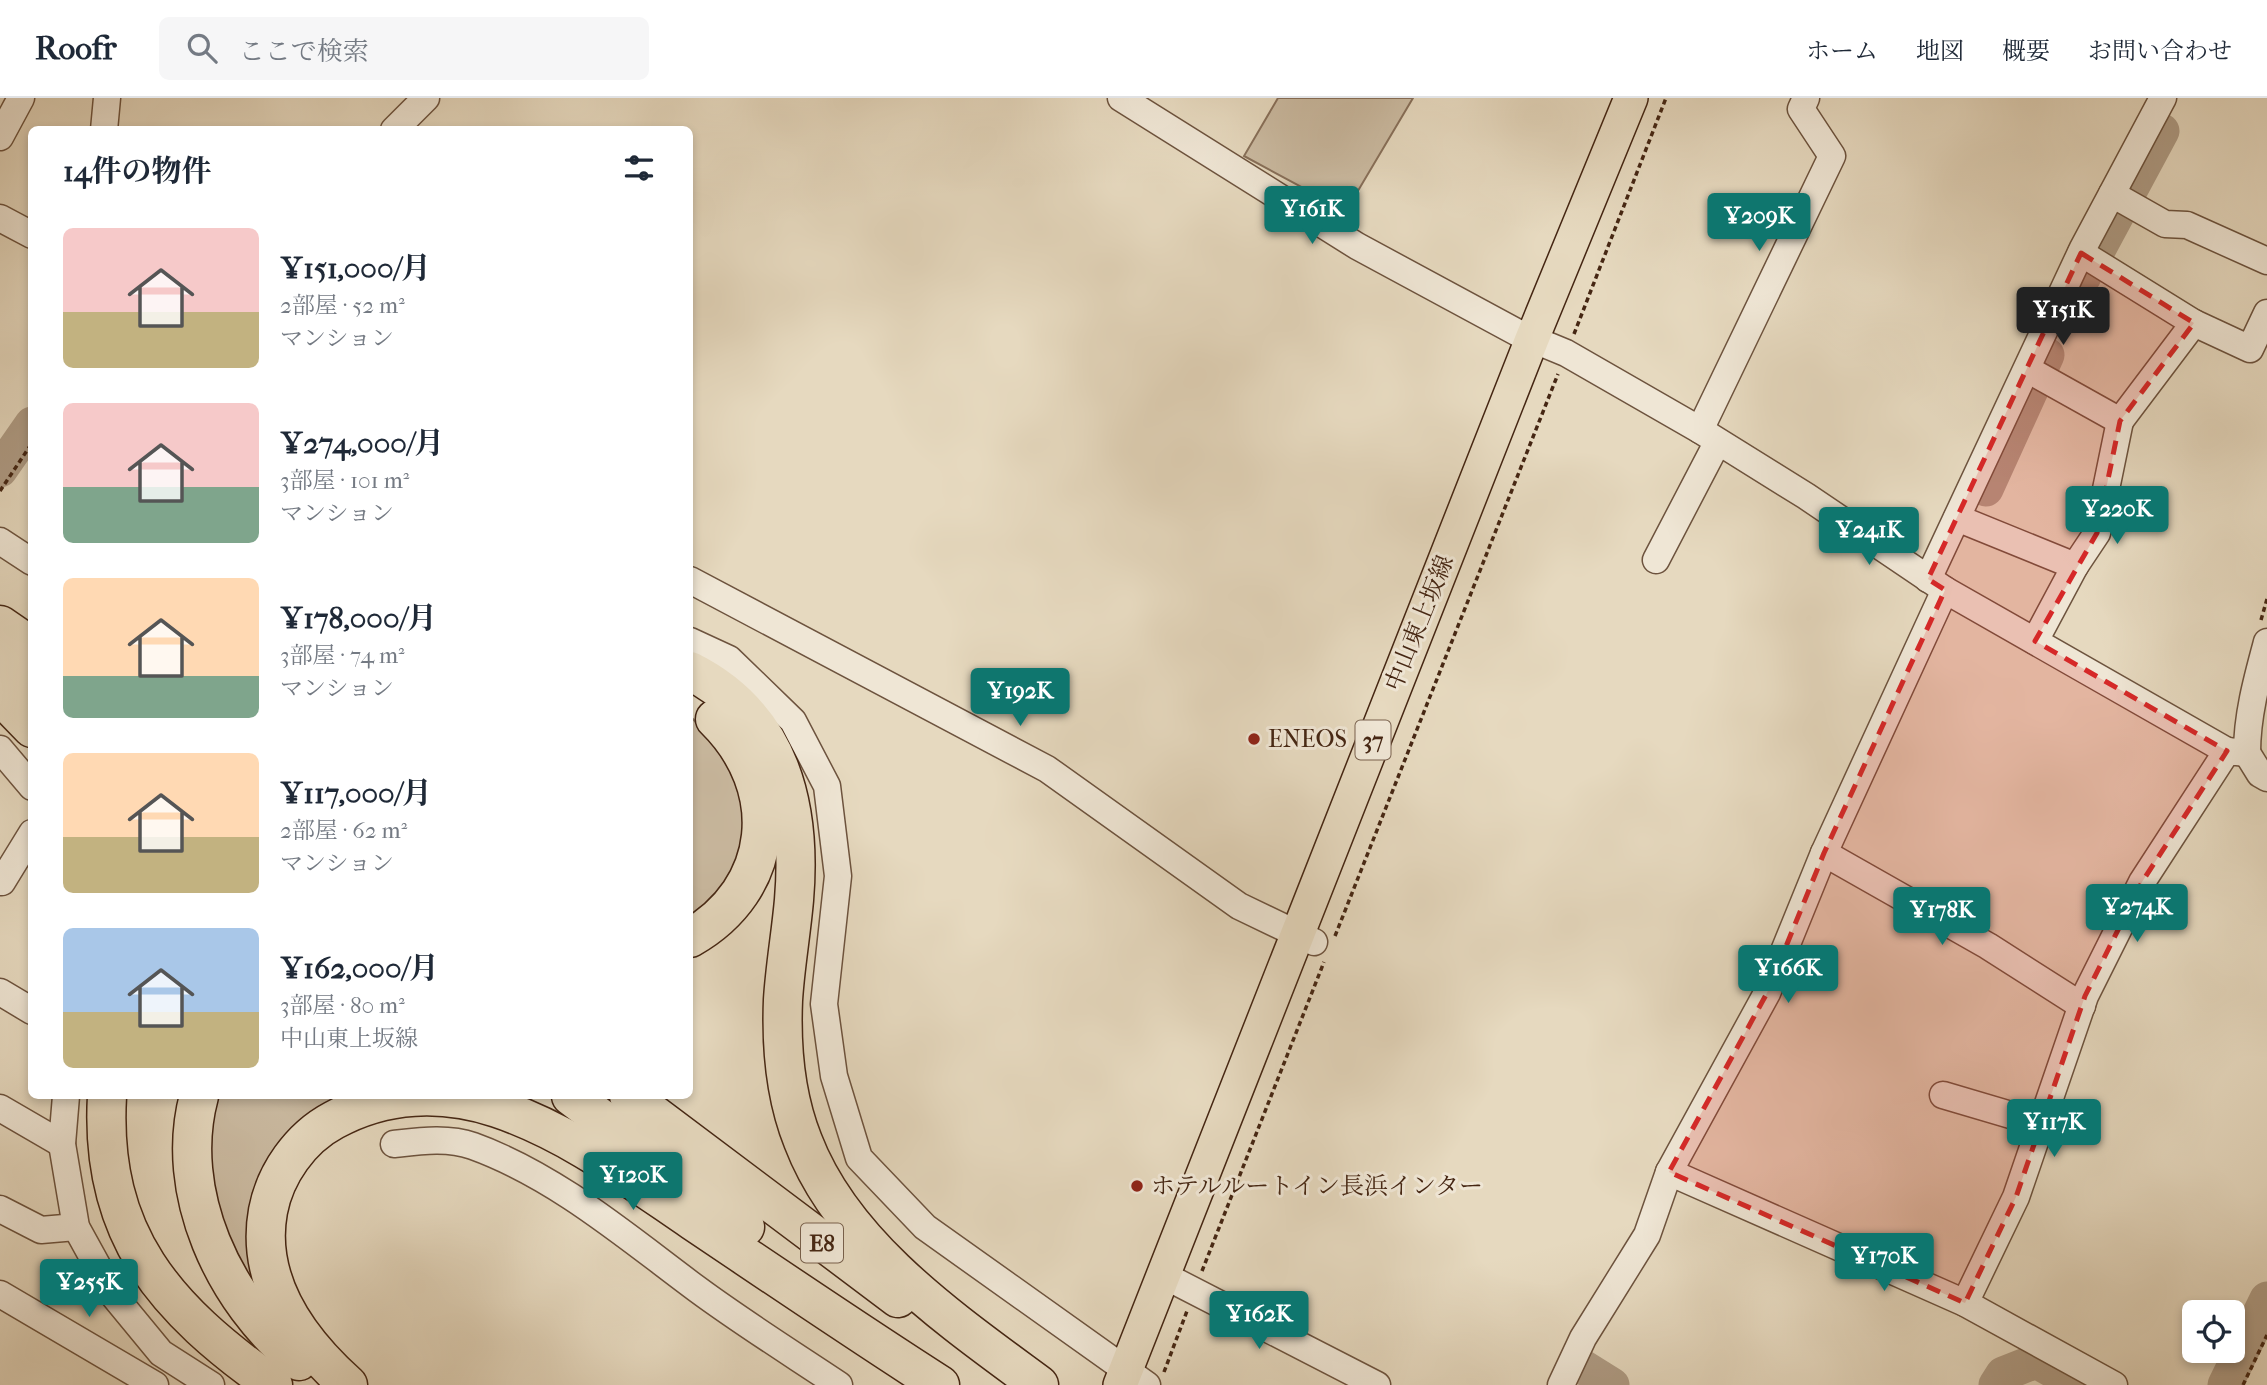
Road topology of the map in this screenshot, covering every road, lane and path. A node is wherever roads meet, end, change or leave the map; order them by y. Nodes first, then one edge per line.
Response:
1 (21, 98) edge
2 (107, 98) edge
3 (426, 98) edge
4 (1121, 98) edge
5 (1631, 98) edge
6 (1653, 98) edge
7 (1666, 98) edge
8 (1806, 98) edge
9 (2162, 99) edge
10 (104, 126) edge
11 (398, 126) edge
12 (0, 137) edge
13 (2112, 194) junction
14 (0, 218) edge
15 (28, 233) edge
16 (2081, 253) junction
17 (2267, 261) edge
18 (2267, 313) edge
19 (2194, 323) junction
20 (1550, 346) junction
21 (2026, 369) junction
22 (2120, 421) junction
23 (1708, 436) junction
24 (28, 449) edge
25 (0, 491) edge
26 (1957, 518) junction
27 (0, 541) edge
28 (28, 559) edge
29 (1656, 560) dead end
30 (2075, 566) junction
31 (693, 582) edge
32 (1936, 584) junction
33 (0, 617) edge
34 (0, 625) edge
35 (28, 635) edge
36 (2035, 641) junction
37 (693, 642) edge
38 (2267, 642) edge
39 (28, 644) edge
40 (0, 665) edge
41 (693, 673) edge
42 (28, 685) edge
43 (0, 695) edge
44 (693, 702) edge
45 (28, 724) edge
46 (0, 749) edge
47 (2237, 752) junction
48 (2267, 778) edge
49 (28, 782) edge
50 (28, 840) edge
51 (1824, 853) junction
52 (2, 882) edge
53 (693, 936) edge
54 (1317, 944) junction
55 (0, 992) edge
56 (2082, 1006) junction
57 (28, 1010) edge
58 (1943, 1095) dead end
59 (66, 1099) edge
60 (107, 1099) edge
61 (176, 1099) edge
62 (199, 1099) edge
63 (399, 1099) edge
64 (452, 1099) edge
65 (575, 1099) edge
66 (633, 1099) edge
67 (0, 1108) edge
68 (2041, 1124) junction
69 (62, 1144) junction
70 (394, 1144) dead end
71 (1669, 1172) junction
72 (0, 1209) edge
73 (76, 1227) junction
74 (1180, 1284) junction
75 (0, 1294) edge
76 (1965, 1303) junction
77 (2267, 1335) edge
78 (1141, 1380) edge
79 (155, 1385) edge
80 (211, 1385) edge
81 (273, 1385) edge
82 (286, 1385) edge
83 (330, 1385) edge
84 (348, 1385) edge
85 (839, 1385) edge
86 (940, 1385) edge
87 (961, 1385) edge
88 (1020, 1385) edge
89 (1039, 1385) edge
90 (1377, 1385) edge
91 (1561, 1385) edge
92 (2114, 1385) edge
93 (2242, 1385) edge

1 - 12 street
2 - 10 street
3 - 11 street
4 - 20 street
5 - 20 main road, 中山東上坂線 / 37
6 - 20 main road, 中山東上坂線 / 37
7 - 20 path
8 - 23 street
9 - 13 street
13 - 16 street
13 - 17 street
14 - 15 street
16 - 19 street
16 - 21 street
18 - 19 street
19 - 22 street
20 - 23 street
20 - 54 main road, 中山東上坂線 / 37
20 - 54 path
21 - 22 street
21 - 26 street
22 - 30 street
23 - 29 street
23 - 32 street
24 - 25 path
26 - 30 street
26 - 32 street
27 - 28 street
30 - 36 street
31 - 54 street
32 - 36 street
32 - 51 street
33 - 35 highway
34 - 39 highway
36 - 47 street
37 - 78 street
38 - 47 street
40 - 42 highway
41 - 89 highway
43 - 45 highway
44 - 53 highway
46 - 49 street
47 - 48 street
47 - 56 street
50 - 52 street
51 - 56 street
51 - 71 street
54 - 74 main road, 中山東上坂線 / 37
54 - 74 path
55 - 57 street
56 - 68 street
58 - 68 street
59 - 69 street
60 - 81 highway
61 - 82 highway
62 - 83 highway
63 - 84 highway
64 - 86 highway
65 - 87 highway, E8
66 - 88 highway, E8
67 - 69 street
68 - 76 street
69 - 73 street
70 - 85 street
71 - 76 street
71 - 91 street
72 - 73 street
73 - 80 street
74 - 78 main road, 中山東上坂線 / 37
74 - 78 path
74 - 90 street
75 - 79 street
76 - 92 street
77 - 93 path

